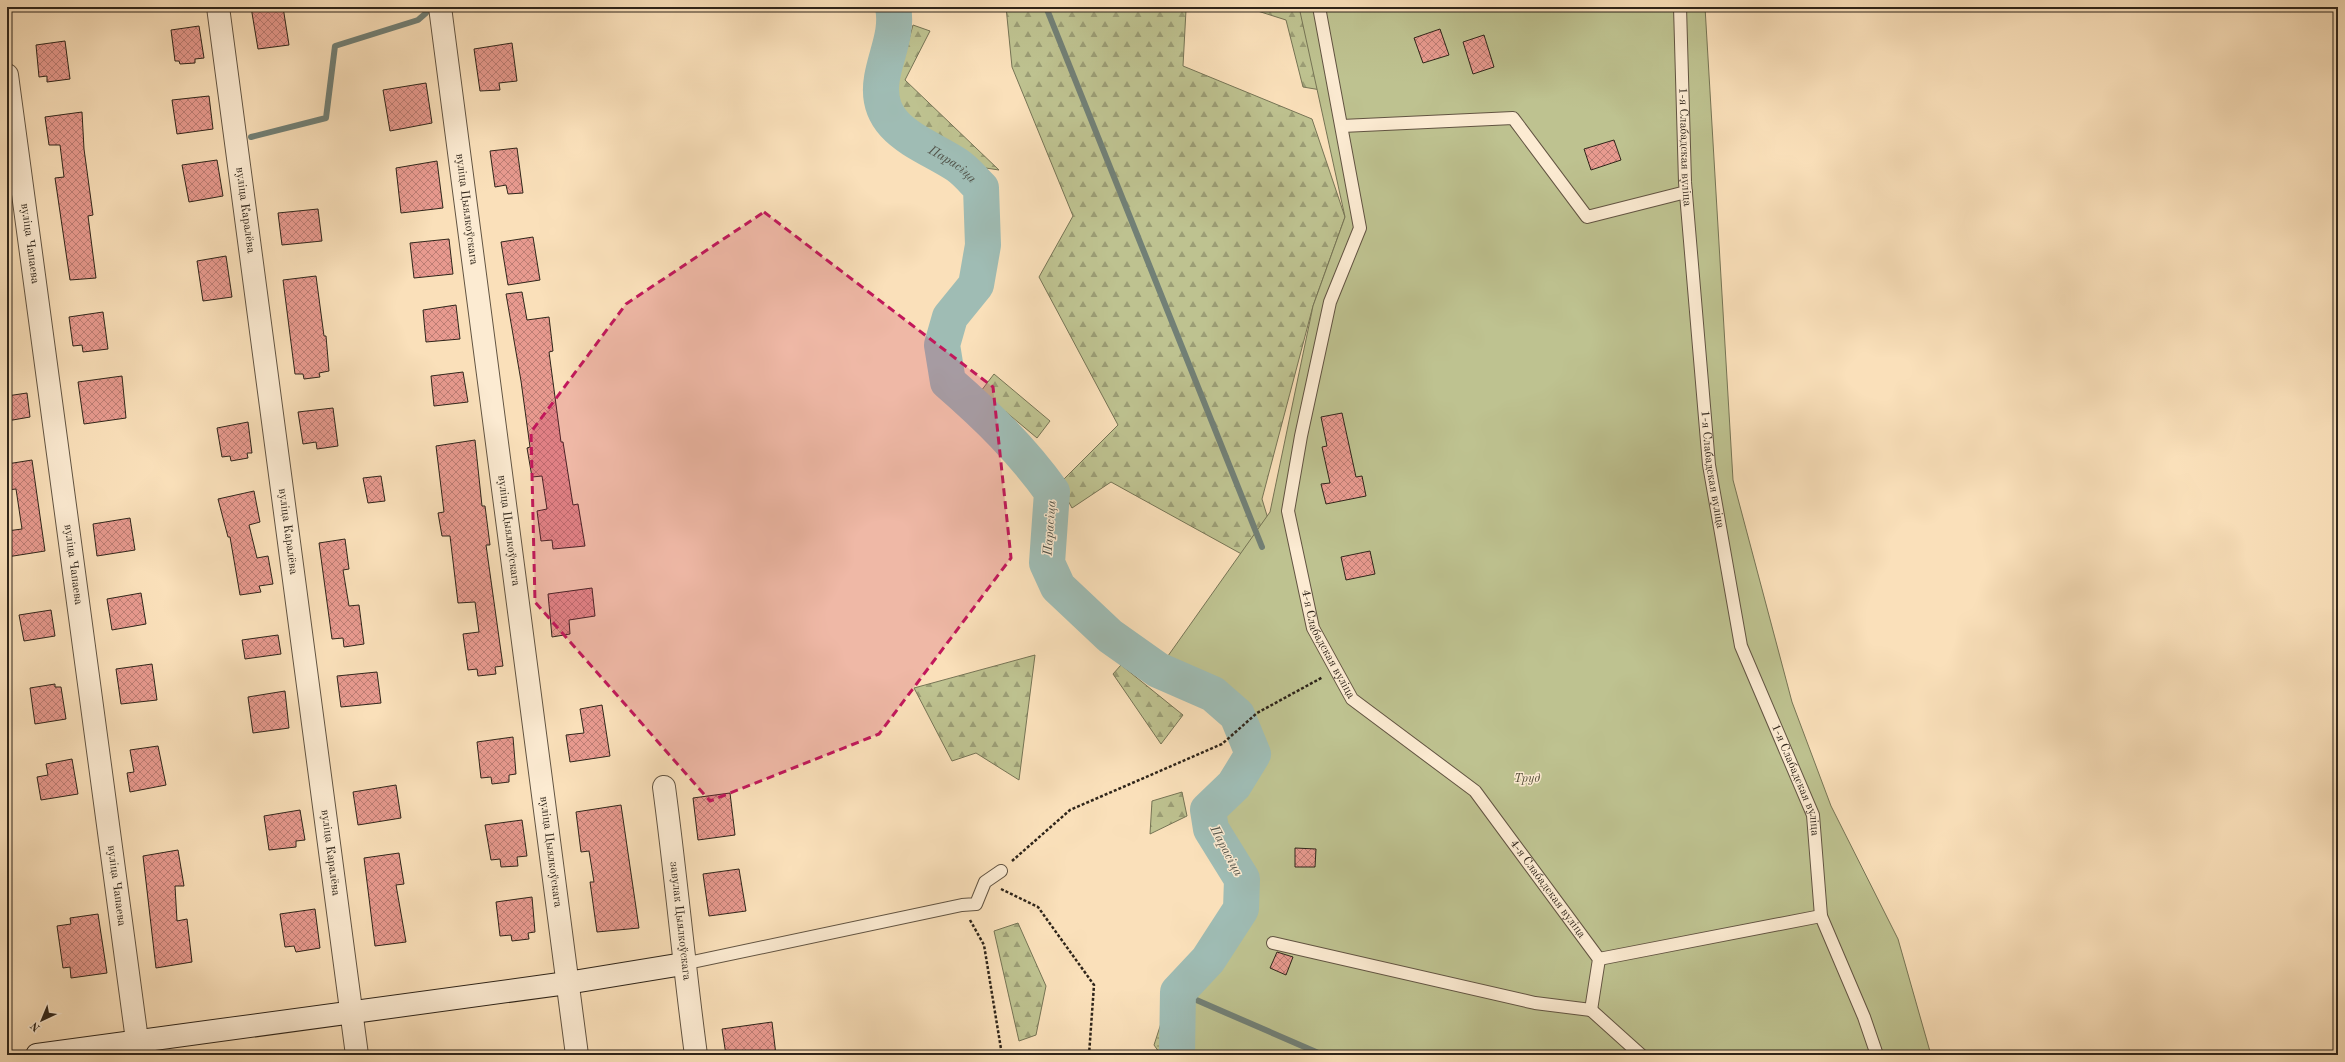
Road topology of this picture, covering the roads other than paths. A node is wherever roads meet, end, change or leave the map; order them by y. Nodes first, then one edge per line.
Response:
1 (218, 7) edge
2 (440, 7) edge
3 (1319, 7) edge
4 (1680, 7) edge
5 (7, 75) edge
6 (1342, 126) junction
7 (1686, 192) junction
8 (664, 787) dead end
9 (1001, 871) road end
10 (1821, 916) junction
11 (1273, 943) dead end
12 (1599, 959) junction
13 (683, 964) junction
14 (567, 983) junction
15 (1591, 1010) junction
16 (350, 1012) junction
17 (138, 1048) edge
18 (37, 1055) edge
19 (357, 1055) edge
20 (577, 1055) edge
21 (696, 1055) edge
22 (1641, 1055) edge
23 (1877, 1055) edge

1 - 16 street, вуліца Каралёва
2 - 14 street, вуліца Цыялкоўскага
3 - 6 lane, 4-я Слабадская вуліца
4 - 7 lane, 1-я Слабадская вуліца
5 - 17 street, вуліца Чапаева
6 - 7 lane
6 - 12 lane, 4-я Слабадская вуліца
7 - 10 lane, 1-я Слабадская вуліца
8 - 13 street, завулак Цыялкоўскага
9 - 13 lane
10 - 12 lane
10 - 23 lane, 1-я Слабадская вуліца
11 - 15 lane
12 - 15 lane
13 - 14 street
13 - 21 street, завулак Цыялкоўскага
14 - 16 street
14 - 20 street, вуліца Цыялкоўскага
15 - 22 lane
16 - 17 street
16 - 19 street, вуліца Каралёва
17 - 18 street

